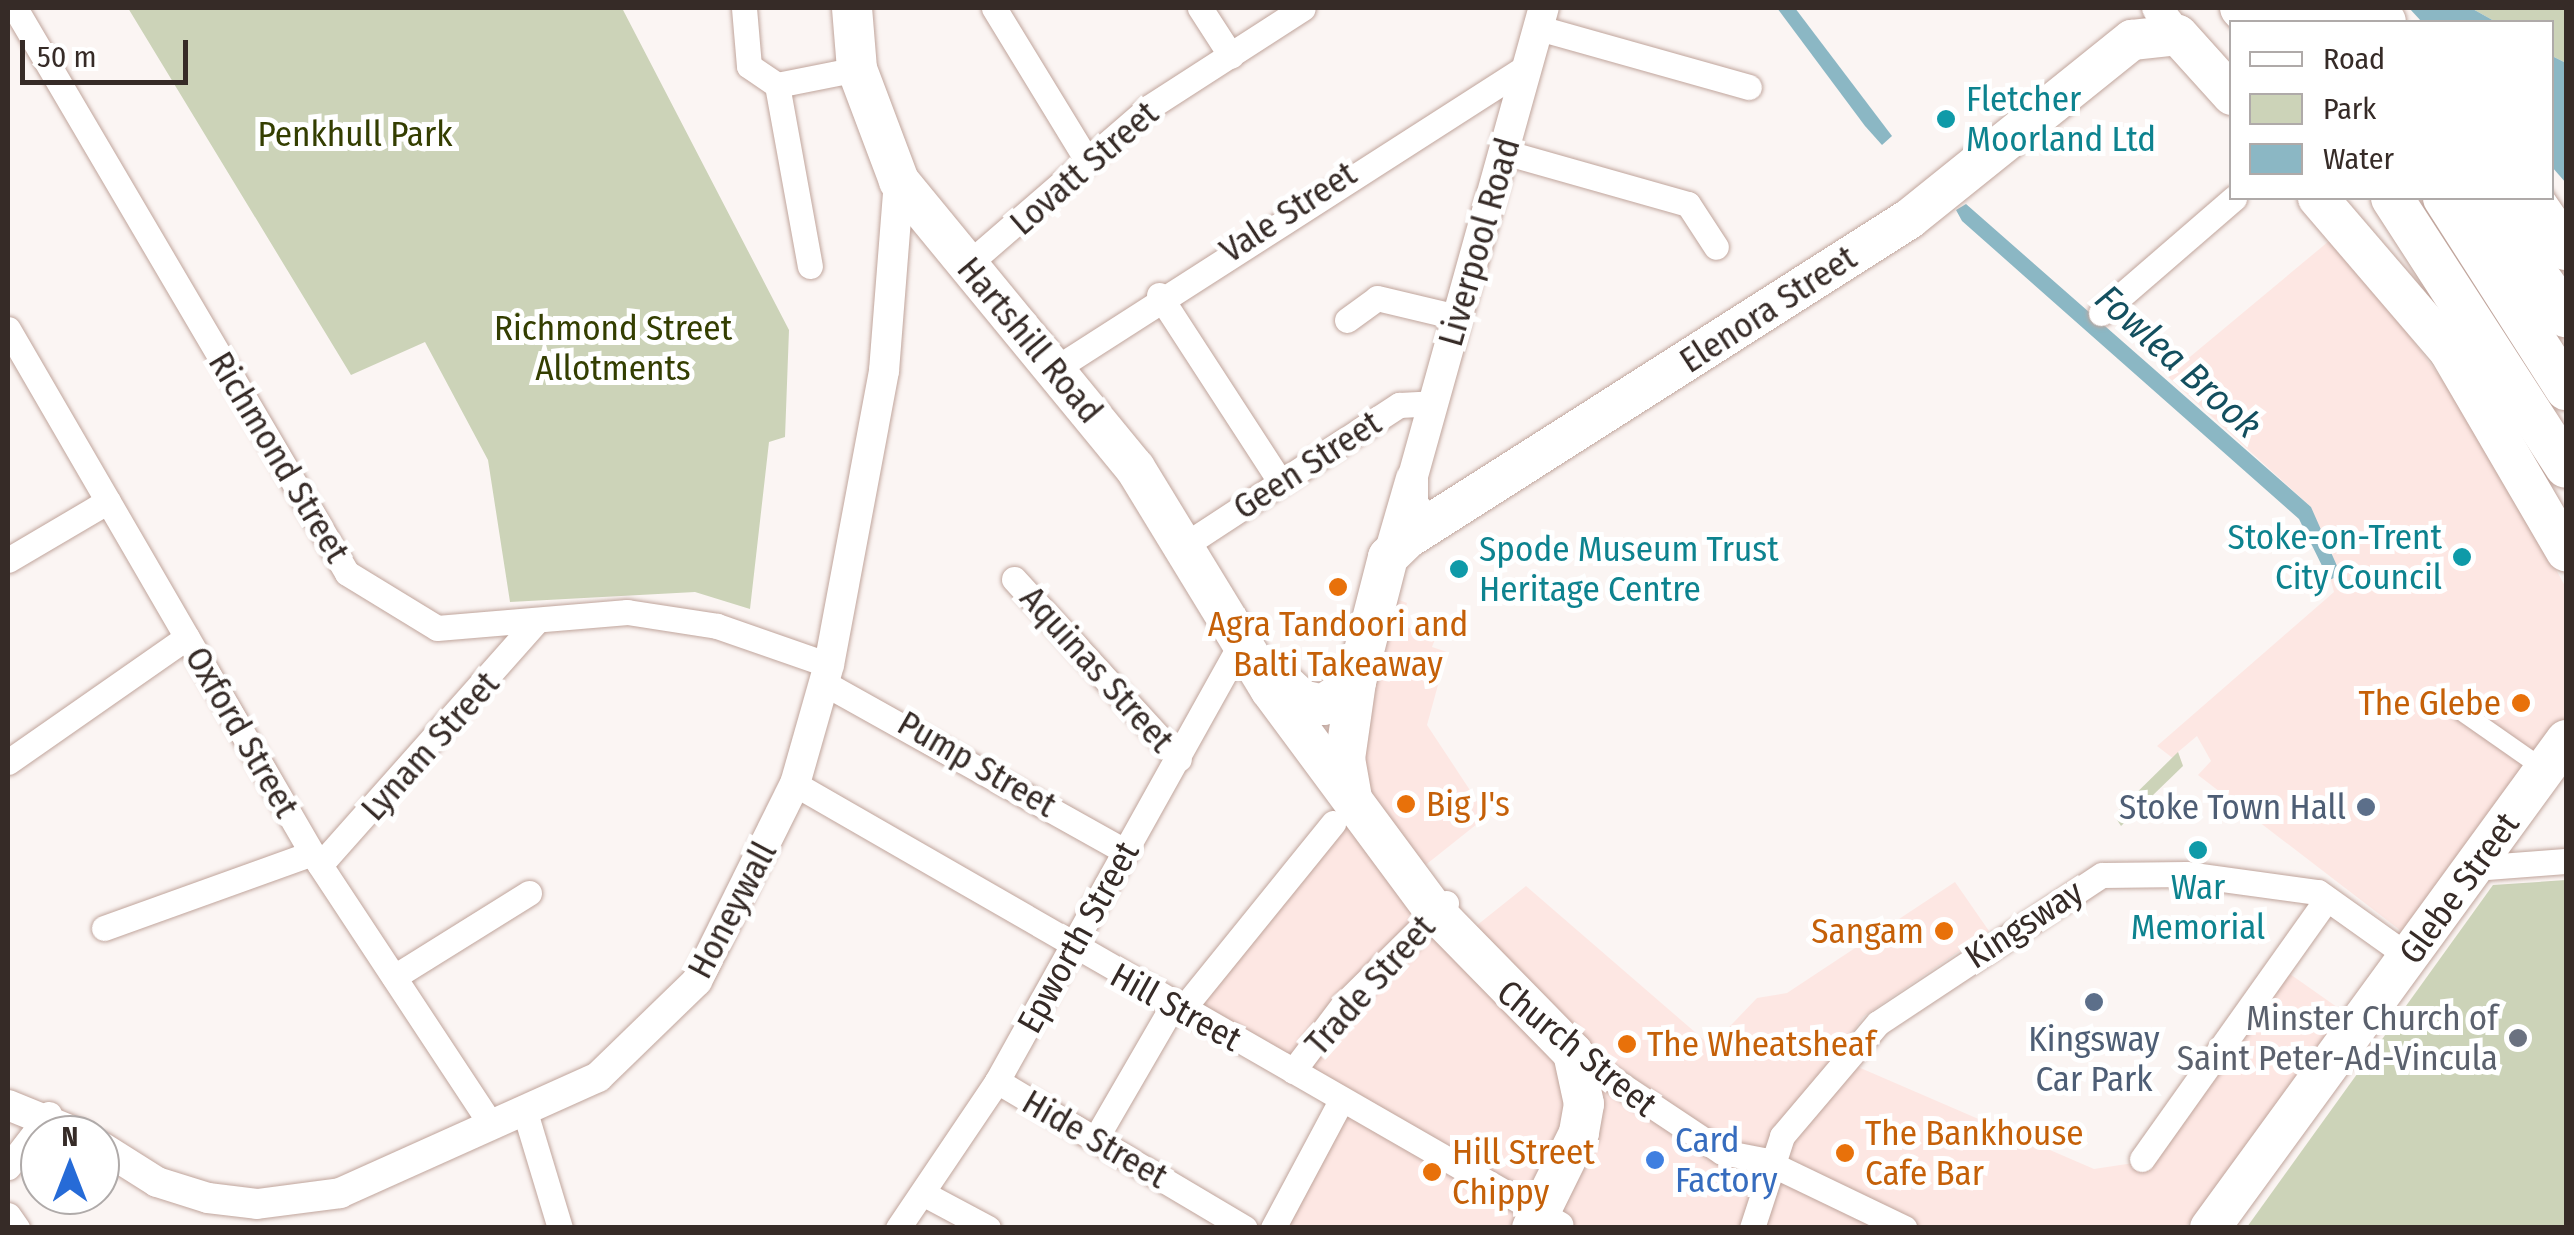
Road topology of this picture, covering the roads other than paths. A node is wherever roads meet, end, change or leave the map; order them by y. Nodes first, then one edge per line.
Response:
1 (16, 8) edge
2 (744, 8) edge
3 (852, 8) edge
4 (994, 8) edge
5 (1200, 8) edge
6 (1303, 8) edge
7 (1541, 18) edge
8 (2168, 21) edge
9 (2137, 24) edge
10 (1232, 56) junction
11 (1528, 65) junction
12 (856, 69) junction
13 (777, 85) junction
14 (1750, 87) dead end
15 (2229, 92) edge
16 (1504, 152) junction
17 (1086, 159) junction
18 (899, 181) junction
19 (2232, 200) edge
20 (2320, 200) edge
21 (2393, 200) edge
22 (2532, 200) edge
23 (2464, 207) edge
24 (1716, 246) dead end
25 (2566, 249) edge
26 (967, 265) junction
27 (810, 266) dead end
28 (1159, 295) junction
29 (2101, 313) dead end
30 (1458, 316) junction
31 (2566, 316) edge
32 (1348, 320) dead end
33 (8, 329) edge
34 (14, 356) edge
35 (1055, 369) junction
36 (2566, 389) edge
37 (1433, 403) junction
38 (2566, 413) edge
39 (2498, 424) junction
40 (1413, 476) junction
41 (1280, 481) junction
42 (2563, 489) edge
43 (108, 501) junction
44 (1432, 524) junction
45 (1185, 544) junction
46 (2566, 550) edge
47 (1388, 556) junction
48 (8, 560) edge
49 (1014, 579) dead end
50 (535, 623) junction
51 (187, 637) junction
52 (1249, 646) junction
53 (827, 674) junction
54 (1356, 682) junction
55 (2458, 709) dead end
56 (2556, 755) edge
57 (1179, 759) junction
58 (1345, 759) joint
59 (8, 762) edge
60 (795, 784) junction
61 (1343, 810) junction
62 (1126, 852) junction
63 (316, 859) junction
64 (2566, 861) edge
65 (2473, 868) junction
66 (528, 893) dead end
67 (2326, 899) junction
68 (1442, 906) junction
69 (104, 928) dead end
70 (1072, 947) junction
71 (2409, 957) junction
72 (394, 977) junction
73 (1176, 1009) junction
74 (1573, 1053) junction
75 (1293, 1071) junction
76 (996, 1081) junction
77 (1342, 1099) junction
78 (8, 1105) edge
79 (526, 1112) junction
80 (49, 1114) joint
81 (492, 1126) junction
82 (1096, 1138) junction
83 (2142, 1158) dead end
84 (120, 1159) edge
85 (1775, 1164) junction
86 (8, 1167) edge
87 (928, 1196) junction
88 (8, 1215) edge
89 (1544, 1221) edge
90 (2208, 1224) edge
91 (17, 1228) edge
92 (560, 1228) edge
93 (898, 1228) edge
94 (988, 1228) edge
95 (1244, 1228) edge
96 (1272, 1228) edge
97 (1752, 1228) edge
98 (1904, 1228) edge

1 - 50 street, Richmond Street
2 - 13 street
3 - 12 main road, Hartshill Road
4 - 17 street
5 - 10 street
6 - 10 street, Lovatt Street
7 - 11 street, Liverpool Road
7 - 14 street
8 - 9 main road, Elenora Street
8 - 15 main road
9 - 44 main road, Elenora Street
10 - 17 street, Lovatt Street
11 - 16 street, Liverpool Road
11 - 28 street, Vale Street
12 - 13 street
12 - 18 main road, Hartshill Road
13 - 27 street
16 - 24 street
16 - 30 street, Liverpool Road
17 - 26 street, Lovatt Street
18 - 26 main road, Hartshill Road
18 - 53 street, Honeywall
19 - 29 street
20 - 39 main road
21 - 42 highway
22 - 25 highway
23 - 31 highway
23 - 36 highway
23 - 38 highway
26 - 35 main road, Hartshill Road
28 - 35 street, Vale Street
28 - 41 street
30 - 32 street
30 - 37 street, Liverpool Road
33 - 34 street, Oxford Street
34 - 43 street, Oxford Street
35 - 45 main road, Hartshill Road
37 - 40 street, Liverpool Road
37 - 41 street, Geen Street
39 - 42 main road
39 - 46 main road
40 - 44 street
40 - 47 street, Liverpool Road
41 - 45 street, Geen Street
43 - 48 street
43 - 51 street, Oxford Street
44 - 47 main road, Elenora Street
45 - 52 main road, Hartshill Road
47 - 54 main road, Liverpool Road
49 - 57 street, Aquinas Street
50 - 53 street, Richmond Street
50 - 63 street, Lynam Street
51 - 59 street
51 - 63 street, Oxford Street
52 - 54 main road, Hartshill Road
52 - 57 street, Epworth Street
52 - 61 main road, Hartshill Road
53 - 60 street, Honeywall
53 - 62 street, Pump Street
54 - 58 main road, Liverpool Road
55 - 56 street
56 - 65 main road, Glebe Street
57 - 62 street, Epworth Street
58 - 61 main road, Church Street
60 - 70 street, Hill Street
60 - 79 street, Honeywall
61 - 68 main road, Church Street
61 - 73 street
62 - 70 street, Epworth Street
63 - 69 street
63 - 72 street, Oxford Street
64 - 65 street
65 - 71 main road, Glebe Street
66 - 72 street
67 - 71 street, Kingsway
67 - 83 street
67 - 85 street, Kingsway
68 - 74 main road, Church Street
68 - 75 street, Trade Street
70 - 73 street, Hill Street
70 - 76 street, Epworth Street
71 - 90 main road, Glebe Street
72 - 81 street, Oxford Street
73 - 75 street, Hill Street
73 - 82 street
74 - 85 street, Church Street
74 - 89 main road
75 - 77 street, Hill Street
76 - 82 street, Hide Street
76 - 87 street, Epworth Street
77 - 89 street, Hill Street
77 - 96 street
78 - 80 street
79 - 81 street, Honeywall
79 - 92 street
80 - 86 street
81 - 84 street, Honeywall
82 - 95 street, Hide Street
85 - 97 street, Kingsway
85 - 98 street, Church Street
87 - 93 street, Epworth Street
87 - 94 street
88 - 91 street

